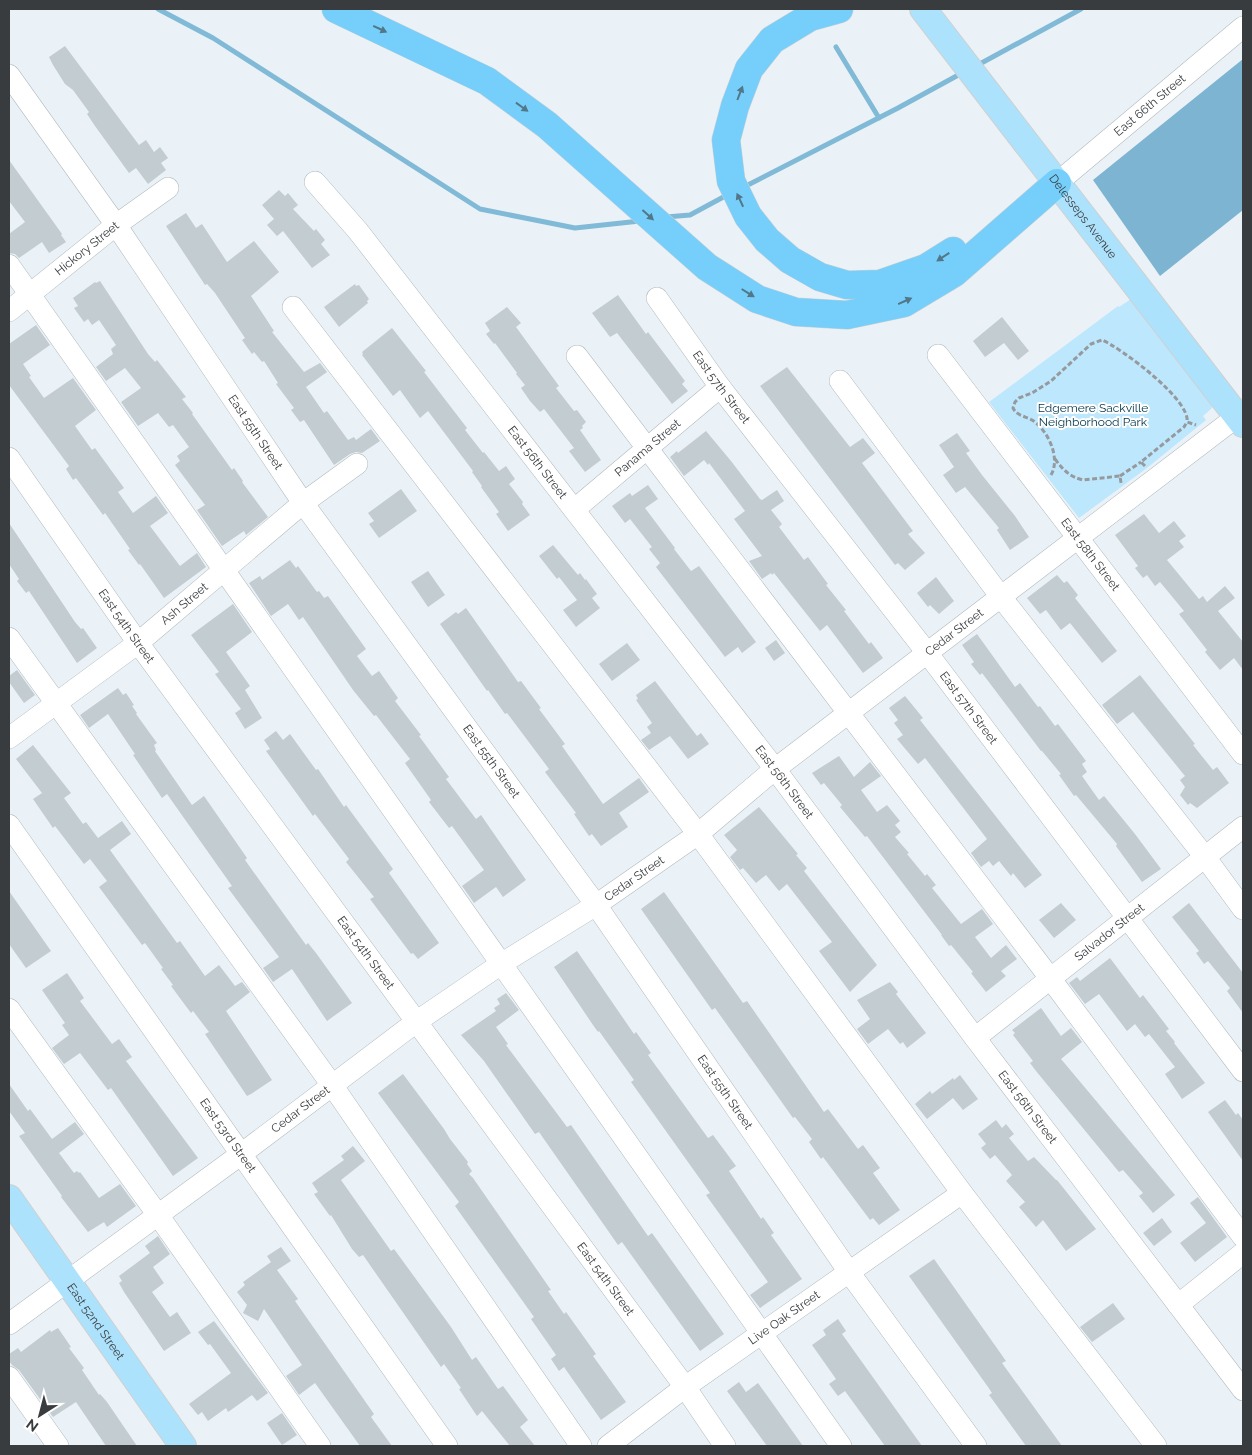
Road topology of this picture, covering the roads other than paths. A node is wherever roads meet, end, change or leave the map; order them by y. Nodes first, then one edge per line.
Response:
1 (336, 9) edge
2 (839, 9) edge
3 (923, 9) edge
4 (1243, 27) edge
5 (9, 75) edge
6 (315, 182) dead end
7 (1057, 184) junction
8 (168, 188) dead end
9 (116, 225) junction
10 (9, 265) edge
11 (30, 294) junction
12 (657, 298) dead end
13 (293, 307) dead end
14 (9, 311) edge
15 (938, 355) dead end
16 (577, 356) dead end
17 (840, 381) dead end
18 (720, 387) junction
19 (1241, 417) edge
20 (648, 448) junction
21 (9, 458) edge
22 (357, 464) dead end
23 (303, 503) junction
24 (575, 509) junction
25 (1078, 538) junction
26 (224, 570) junction
27 (1001, 597) junction
28 (9, 638) edge
29 (138, 644) junction
30 (928, 654) junction
31 (56, 704) junction
32 (849, 714) junction
33 (9, 738) edge
34 (1243, 754) edge
35 (775, 769) junction
36 (9, 825) edge
37 (1243, 827) edge
38 (698, 834) junction
39 (1205, 857) junction
40 (596, 905) junction
41 (1243, 909) edge
42 (1126, 918) junction
43 (501, 964) junction
44 (1050, 978) junction
45 (9, 1009) edge
46 (416, 1022) junction
47 (975, 1038) junction
48 (1243, 1071) edge
49 (332, 1085) junction
50 (240, 1155) junction
51 (962, 1192) junction
52 (9, 1198) edge
53 (158, 1215) junction
54 (1243, 1237) edge
55 (1243, 1252) edge
56 (849, 1272) junction
57 (67, 1281) junction
58 (1178, 1306) junction
59 (9, 1324) edge
60 (762, 1333) junction
61 (9, 1377) edge
62 (685, 1387) junction
63 (1243, 1390) edge
64 (58, 1446) edge
65 (183, 1446) edge
66 (320, 1446) edge
67 (446, 1446) edge
68 (581, 1446) edge
69 (608, 1446) edge
70 (726, 1446) edge
71 (841, 1446) edge
72 (976, 1446) edge
73 (1156, 1446) edge

1 -> 7 highway
7 -> 2 highway
3 - 7 main road, Delesseps Avenue
4 - 7 street, East 66th Street
5 - 9 street, East 55th Street
6 - 24 street, East 56th Street
7 - 19 main road, Delesseps Avenue
8 - 9 street, Hickory Street
9 - 11 street, Hickory Street
9 - 23 street, East 55th Street
10 - 11 street
11 - 14 street, Hickory Street
11 - 26 street
12 - 18 street, East 57th Street
13 - 38 street
15 - 25 street, East 58th Street
16 - 20 street
17 - 27 street
18 - 20 street, Panama Street
18 - 30 street, East 57th Street
19 - 25 street, Cedar Street
20 - 24 street, Panama Street
20 - 32 street
21 - 29 street, East 54th Street
22 - 23 street, Ash Street
23 - 26 street, Ash Street
23 - 40 street, East 55th Street
24 - 35 street, East 56th Street
25 - 27 street, Cedar Street
25 - 34 street, East 58th Street
26 - 29 street, Ash Street
26 - 43 street
27 - 30 street, Cedar Street
27 - 39 street
28 - 31 street
29 - 31 street, Ash Street
29 - 46 street, East 54th Street
30 - 32 street, Cedar Street
30 - 42 street, East 57th Street
31 - 33 street, Ash Street
31 - 49 street
32 - 35 street, Cedar Street
32 - 44 street
35 - 38 street, Cedar Street
35 - 47 street, East 56th Street
36 - 50 street, East 53rd Street
37 - 39 street, Salvador Street
38 - 40 street, Cedar Street
38 - 51 street
39 - 41 street
39 - 42 street, Salvador Street
40 - 43 street, Cedar Street
40 - 56 street, East 55th Street
42 - 44 street, Salvador Street
42 - 48 street, East 57th Street
43 - 46 street, Cedar Street
43 - 60 street
44 - 47 street, Salvador Street
44 - 54 street
45 - 53 street
46 - 49 street, Cedar Street
46 - 62 street, East 54th Street
47 - 58 street, East 56th Street
49 - 50 street, Cedar Street
49 - 68 street
50 - 53 street, Cedar Street
50 - 67 street, East 53rd Street
51 - 56 street, Live Oak Street
51 - 73 street
52 - 57 main road, East 52nd Street
53 - 57 street, Cedar Street
53 - 66 street
55 - 58 street
56 - 60 street, Live Oak Street
56 - 72 street, East 55th Street
57 - 59 street, Cedar Street
57 - 65 main road, East 52nd Street
58 - 63 street, East 56th Street
60 - 62 street, Live Oak Street
60 - 71 street
61 - 64 street
62 - 69 street, Live Oak Street
62 - 70 street, East 54th Street

